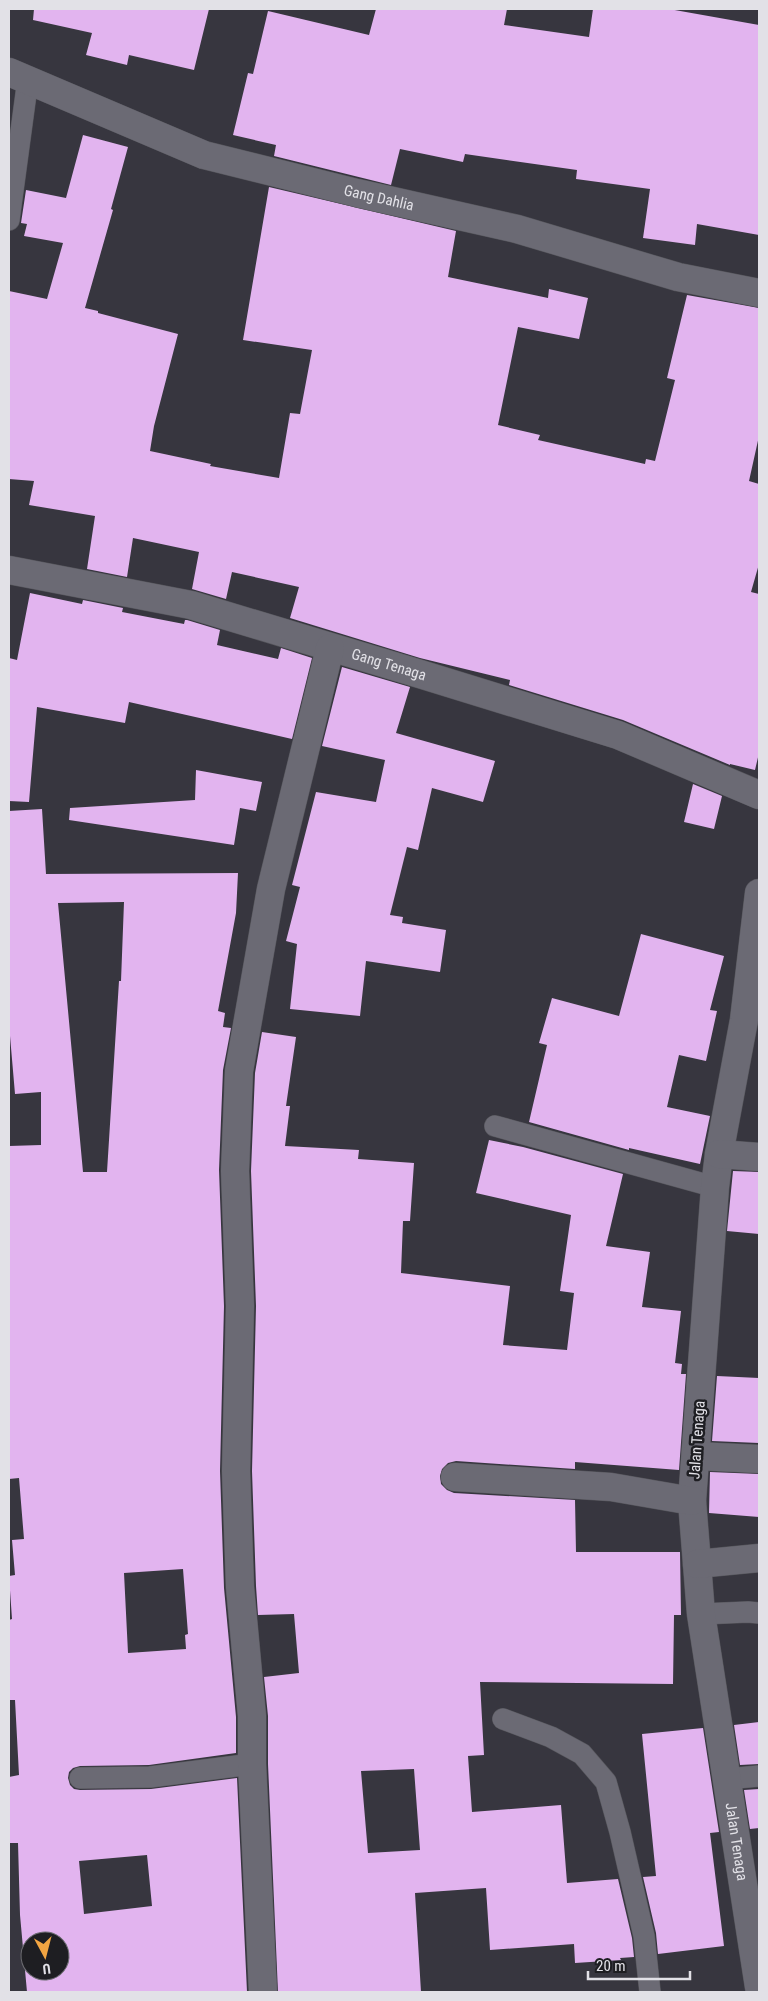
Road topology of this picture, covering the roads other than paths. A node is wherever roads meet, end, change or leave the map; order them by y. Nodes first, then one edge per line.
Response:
1 (18, 76) edge
2 (9, 220) edge
3 (759, 293) edge
4 (9, 570) edge
5 (330, 648) junction
6 (759, 795) edge
7 (759, 892) edge
8 (752, 1020) edge
9 (495, 1126) dead end
10 (719, 1154) junction
11 (759, 1157) edge
12 (715, 1187) junction
13 (696, 1456) junction
14 (759, 1459) edge
15 (455, 1477) dead end
16 (692, 1501) junction
17 (759, 1558) edge
18 (697, 1564) junction
19 (759, 1613) edge
20 (701, 1614) junction
21 (503, 1719) dead end
22 (252, 1764) junction
23 (759, 1776) edge
24 (80, 1778) dead end
25 (726, 1779) junction
26 (759, 1987) edge
27 (263, 1992) edge
28 (650, 1992) edge

1 - 2 lane
1 - 3 street, Gang Dahlia
4 - 5 street, Gang Tenaga
5 - 6 street, Gang Tenaga
5 - 22 street
7 - 8 street, Jalan Tenaga
8 - 10 street, Jalan Tenaga
9 - 12 lane
10 - 11 street
10 - 12 street, Jalan Tenaga
12 - 13 street, Jalan Tenaga
13 - 14 street
13 - 16 street, Jalan Tenaga
15 - 16 street
16 - 18 street, Jalan Tenaga
17 - 18 street
18 - 20 street, Jalan Tenaga
19 - 20 lane
20 - 25 street, Jalan Tenaga
21 - 28 lane
22 - 24 lane
22 - 27 street
23 - 25 lane
25 - 26 street, Jalan Tenaga

